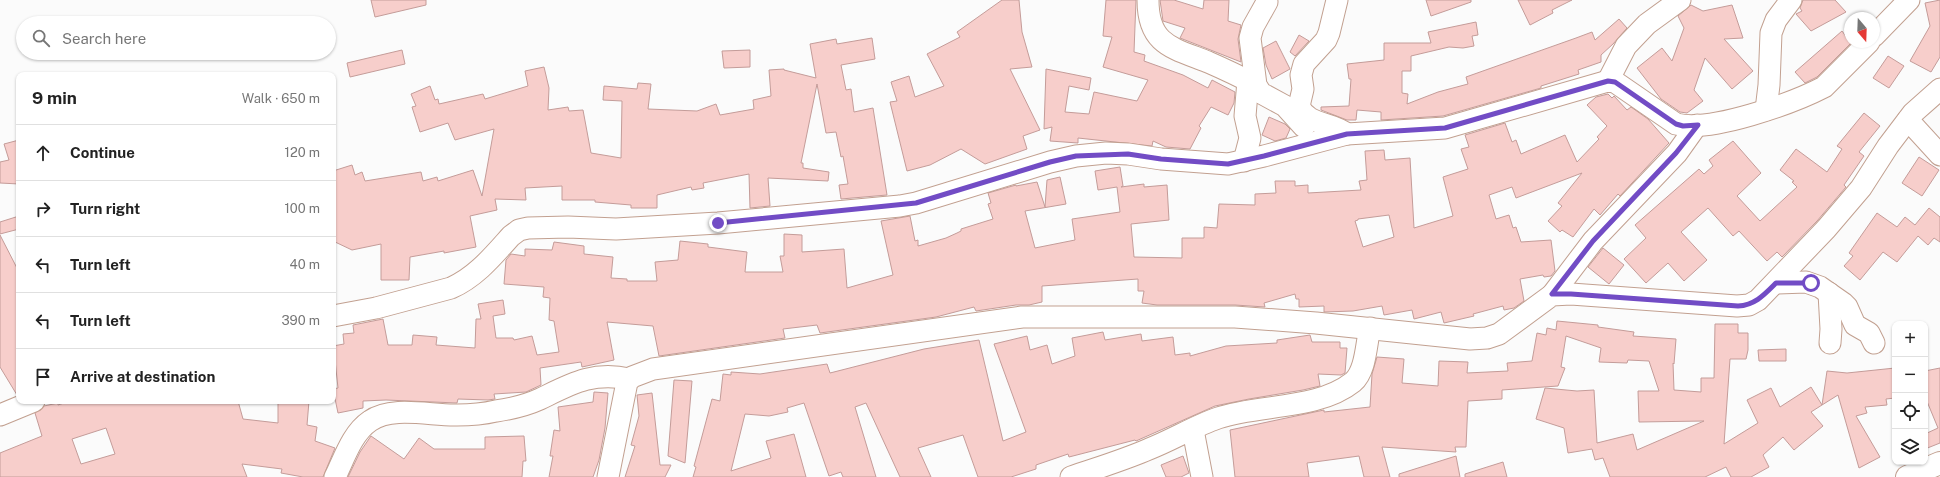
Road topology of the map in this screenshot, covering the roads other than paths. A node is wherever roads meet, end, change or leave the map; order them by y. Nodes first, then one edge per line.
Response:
1 (1148, 0) edge
2 (1337, 0) edge
3 (1680, 0) edge
4 (1790, 0) edge
5 (1909, 0) edge
6 (1267, 2) dead end
7 (1880, 30) edge
8 (1863, 48) edge
9 (1608, 81) junction
10 (1252, 83) junction
11 (1940, 89) edge
12 (1766, 110) junction
13 (1908, 120) junction
14 (1698, 125) junction
15 (1347, 134) junction
16 (1313, 142) junction
17 (1940, 155) edge
18 (1244, 161) junction
19 (1776, 283) junction
20 (1552, 294) junction
21 (1829, 294) junction
22 (336, 315) edge
23 (1370, 328) junction
24 (1830, 343) dead end
25 (1874, 343) dead end
26 (630, 379) junction
27 (27, 404) edge
28 (0, 415) edge
29 (1193, 430) junction
30 (1940, 463) edge
31 (335, 477) edge
32 (608, 477) edge
33 (1072, 477) edge
34 (1202, 477) edge
35 (1907, 477) edge

1 - 10 street
2 - 15 street
3 - 9 street
4 - 12 street
5 - 7 street
6 - 10 street
8 - 12 street
9 - 14 street
9 - 15 street
10 - 16 street
10 - 18 street
11 - 13 street
12 - 14 street
13 - 17 street
13 - 19 street
14 - 20 street
15 - 16 street
16 - 18 street
18 - 22 street
19 - 20 street
19 - 21 street
20 - 23 street
21 - 24 street
21 - 25 street
23 - 26 street
23 - 29 street
26 - 31 street
26 - 32 street
27 - 28 street
29 - 33 street
29 - 34 street
30 - 35 main road

